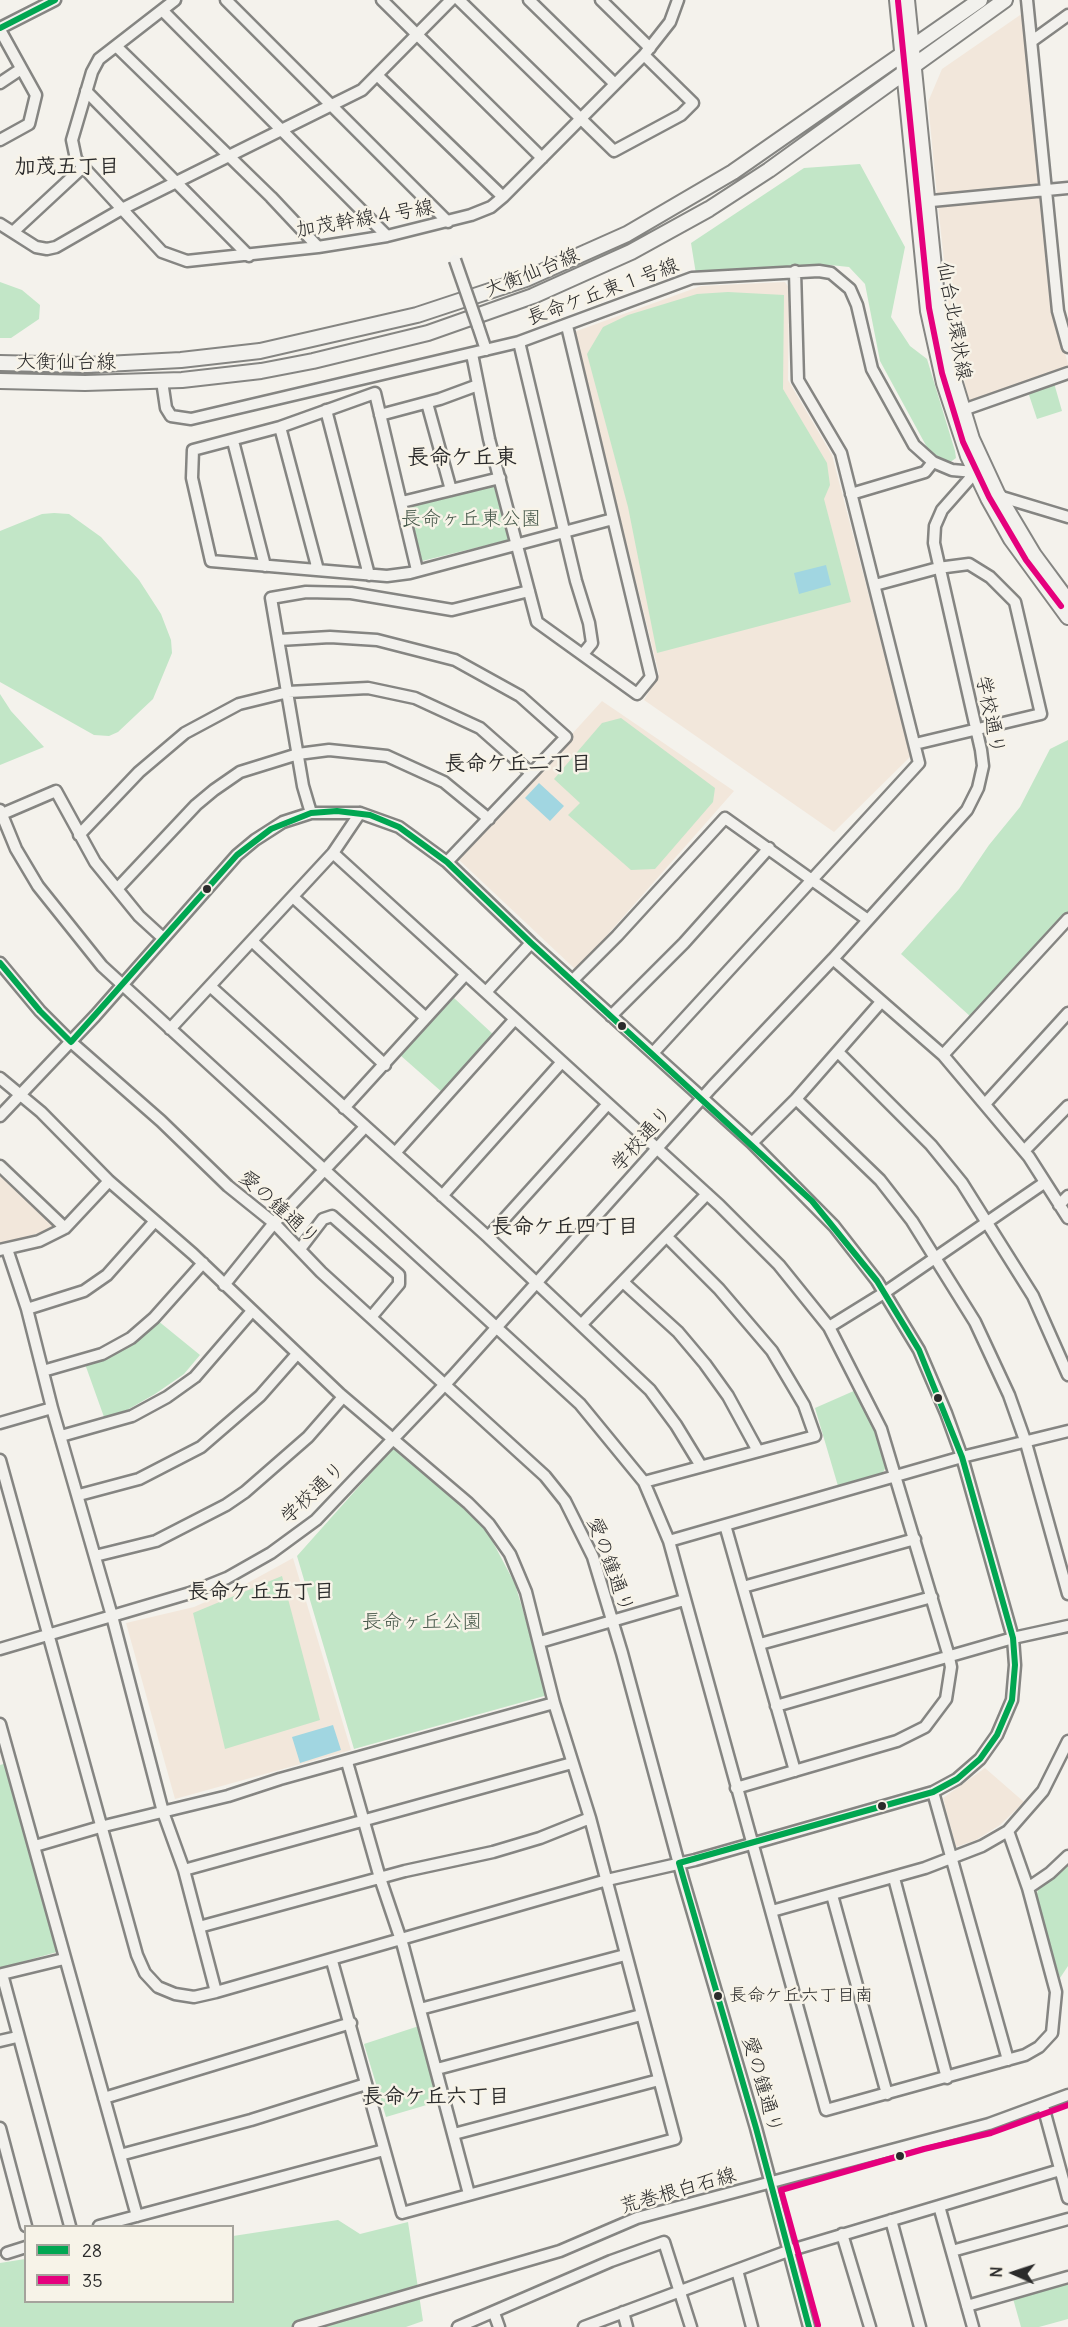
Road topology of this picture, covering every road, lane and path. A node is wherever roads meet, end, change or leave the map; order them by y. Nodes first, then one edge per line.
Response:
1 (56, 0) edge
2 (175, 0) edge
3 (226, 0) edge
4 (382, 0) edge
5 (451, 0) edge
6 (459, 0) edge
7 (529, 0) edge
8 (601, 0) edge
9 (897, 0) edge
10 (907, 0) edge
11 (980, 0) edge
12 (1005, 0) edge
13 (1027, 0) edge
14 (678, 1) edge
15 (162, 10) junction
16 (1068, 15) edge
17 (0, 29) edge
18 (417, 35) junction
19 (1032, 40) junction
20 (116, 46) junction
21 (647, 51) junction
22 (907, 52) junction
23 (21, 69) junction
24 (909, 69) junction
25 (378, 76) junction
26 (0, 83) edge
27 (615, 84) junction
28 (86, 91) junction
29 (332, 105) junction
30 (580, 120) junction
31 (280, 130) junction
32 (0, 140) edge
33 (228, 155) junction
34 (542, 158) junction
35 (83, 167) junction
36 (175, 182) junction
37 (1068, 188) edge
38 (1045, 191) junction
39 (503, 197) junction
40 (923, 202) junction
41 (122, 209) junction
42 (448, 222) junction
43 (0, 224) edge
44 (13, 232) junction
45 (387, 236) junction
46 (318, 247) junction
47 (249, 256) junction
48 (455, 260) dead end
49 (795, 271) junction
50 (567, 326) junction
51 (519, 342) junction
52 (1068, 347) edge
53 (486, 350) junction
54 (472, 354) junction
55 (0, 363) edge
56 (1068, 374) edge
57 (0, 381) edge
58 (162, 381) junction
59 (478, 385) junction
60 (427, 403) junction
61 (326, 410) junction
62 (963, 410) junction
63 (380, 415) junction
64 (280, 427) junction
65 (233, 441) junction
66 (933, 462) junction
67 (979, 468) junction
68 (500, 478) junction
69 (451, 490) junction
70 (851, 494) junction
71 (992, 495) junction
72 (402, 502) junction
73 (1068, 517) edge
74 (613, 519) junction
75 (565, 531) junction
76 (518, 543) junction
77 (265, 566) junction
78 (938, 568) junction
79 (318, 570) junction
80 (417, 570) junction
81 (369, 575) junction
82 (875, 585) junction
83 (529, 591) junction
84 (1068, 601) edge
85 (1068, 617) edge
86 (279, 640) junction
87 (583, 654) junction
88 (288, 692) junction
89 (977, 730) junction
90 (915, 744) junction
91 (298, 754) junction
92 (531, 773) junction
93 (1, 813) edge
94 (311, 813) junction
95 (360, 813) junction
96 (489, 819) junction
97 (79, 835) junction
98 (769, 848) junction
99 (333, 853) junction
100 (447, 862) junction
101 (812, 878) junction
102 (117, 889) junction
103 (293, 897) junction
104 (1068, 919) edge
105 (868, 920) junction
106 (163, 938) junction
107 (252, 940) junction
108 (531, 943) junction
109 (834, 959) junction
110 (0, 963) edge
111 (466, 974) junction
112 (573, 980) junction
113 (123, 986) junction
114 (210, 986) junction
115 (486, 992) junction
116 (880, 1002) junction
117 (1068, 1012) edge
118 (611, 1016) junction
119 (426, 1018) junction
120 (514, 1020) junction
121 (170, 1029) junction
122 (71, 1042) junction
123 (838, 1052) junction
124 (652, 1053) junction
125 (943, 1055) junction
126 (561, 1062) junction
127 (385, 1065) junction
128 (0, 1078) edge
129 (21, 1094) junction
130 (701, 1099) junction
131 (796, 1099) junction
132 (985, 1104) junction
133 (607, 1105) junction
134 (1068, 1106) edge
135 (344, 1108) junction
136 (0, 1116) edge
137 (365, 1126) junction
138 (752, 1143) junction
139 (657, 1151) junction
140 (1024, 1151) junction
141 (395, 1153) junction
142 (0, 1166) edge
143 (326, 1170) junction
144 (109, 1181) junction
145 (1044, 1183) junction
146 (707, 1194) junction
147 (442, 1196) junction
148 (1068, 1196) edge
149 (1059, 1205) junction
150 (1068, 1218) edge
151 (155, 1221) junction
152 (988, 1221) junction
153 (274, 1222) junction
154 (65, 1228) junction
155 (488, 1237) junction
156 (667, 1237) junction
157 (3, 1249) edge
158 (300, 1249) junction
159 (935, 1258) junction
160 (203, 1263) junction
161 (623, 1282) junction
162 (537, 1283) junction
163 (224, 1285) junction
164 (884, 1293) junction
165 (27, 1309) junction
166 (252, 1311) junction
167 (372, 1316) junction
168 (582, 1324) junction
169 (497, 1327) junction
170 (829, 1327) junction
171 (297, 1354) junction
172 (43, 1371) junction
173 (1068, 1375) edge
174 (446, 1384) junction
175 (343, 1397) junction
176 (52, 1408) junction
177 (0, 1423) edge
178 (1068, 1431) edge
179 (61, 1436) junction
180 (394, 1438) junction
181 (1026, 1443) junction
182 (758, 1451) junction
183 (962, 1457) junction
184 (0, 1460) edge
185 (700, 1466) junction
186 (897, 1477) junction
187 (644, 1482) junction
188 (79, 1495) junction
189 (725, 1525) junction
190 (915, 1539) junction
191 (669, 1541) junction
192 (95, 1556) junction
193 (743, 1587) junction
194 (1068, 1594) edge
195 (932, 1597) junction
196 (684, 1600) junction
197 (112, 1616) junction
198 (612, 1620) junction
199 (1068, 1626) edge
200 (47, 1635) junction
201 (1012, 1638) junction
202 (540, 1642) junction
203 (760, 1644) junction
204 (0, 1649) edge
205 (949, 1656) junction
206 (554, 1703) junction
207 (776, 1706) junction
208 (0, 1724) edge
209 (1068, 1741) edge
210 (4, 1758) edge
211 (347, 1762) junction
212 (572, 1764) junction
213 (795, 1771) junction
214 (736, 1788) junction
215 (933, 1792) junction
216 (163, 1812) junction
217 (590, 1818) junction
218 (364, 1821) junction
219 (100, 1827) junction
220 (1008, 1831) junction
221 (753, 1843) junction
222 (35, 1846) junction
223 (1068, 1856) edge
224 (951, 1859) junction
225 (679, 1863) junction
226 (184, 1870) junction
227 (380, 1878) junction
228 (894, 1878) junction
229 (607, 1880) junction
230 (1028, 1888) junction
231 (832, 1895) junction
232 (772, 1911) junction
233 (199, 1928) junction
234 (401, 1940) junction
235 (625, 1955) junction
236 (64, 1959) junction
237 (332, 1960) junction
238 (216, 1992) junction
239 (420, 2009) junction
240 (641, 2015) junction
241 (351, 2023) junction
242 (17, 2037) junction
243 (0, 2041) edge
244 (1008, 2060) junction
245 (437, 2069) junction
246 (947, 2078) junction
247 (659, 2080) junction
248 (366, 2084) junction
249 (887, 2094) junction
250 (1068, 2096) edge
251 (104, 2098) junction
252 (1043, 2106) junction
253 (0, 2128) edge
254 (454, 2134) junction
255 (384, 2150) junction
256 (120, 2155) junction
257 (1059, 2170) junction
258 (770, 2184) junction
259 (469, 2194) junction
260 (1068, 2198) edge
261 (939, 2206) junction
262 (137, 2216) junction
263 (1068, 2219) edge
264 (891, 2220) junction
265 (26, 2225) edge
266 (70, 2225) edge
267 (103, 2225) edge
268 (842, 2234) junction
269 (24, 2248) edge
270 (789, 2251) junction
271 (952, 2251) junction
272 (7, 2253) dead end
273 (737, 2270) junction
274 (1068, 2277) edge
275 (679, 2291) junction
276 (967, 2306) junction
277 (622, 2312) junction
278 (494, 2313) junction
279 (299, 2327) edge
280 (458, 2327) edge
281 (500, 2327) edge
282 (584, 2327) edge
283 (627, 2327) edge
284 (691, 2327) edge
285 (752, 2327) edge
286 (809, 2327) edge
287 (870, 2327) edge
288 (920, 2327) edge
289 (973, 2327) edge

1 - 17 street
2 - 15 street
3 - 29 street
4 - 18 street
5 - 18 street
6 - 30 street
7 - 27 street
8 - 21 street
9 - 22 main road, 仙台北環状線
10 - 22 main road, 仙台北環状線
11 - 22 main road, 大衡仙台線
12 - 24 main road, 大衡仙台線
13 - 19 street
14 - 21 street, 加茂幹線４号線
15 - 20 street
15 - 31 street
16 - 19 street
17 - 23 street
18 - 25 street
18 - 34 street
19 - 38 street
20 - 28 street
20 - 33 street
21 - 27 street, 加茂幹線４号線
21 - 30 street
22 - 24 main road, 仙台北環状線
22 - 55 main road, 大衡仙台線
23 - 26 street
23 - 32 street
24 - 40 main road, 仙台北環状線
24 - 58 main road, 大衡仙台線
25 - 29 street
25 - 39 street
27 - 30 street, 加茂幹線４号線
28 - 35 street
28 - 36 street
29 - 31 street
29 - 42 street
30 - 34 street, 加茂幹線４号線
31 - 33 street
31 - 45 street
33 - 36 street
33 - 46 street
34 - 39 street, 加茂幹線４号線
35 - 41 street, 加茂幹線４号線
35 - 44 street
36 - 41 street
36 - 47 street
37 - 38 street
38 - 40 street
38 - 52 street
39 - 42 street, 加茂幹線４号線
40 - 62 main road, 仙台北環状線
40 - 67 main road, 仙台北環状線
41 - 44 street
41 - 47 street, 加茂幹線４号線
42 - 45 street, 加茂幹線４号線
43 - 44 street
45 - 46 street, 加茂幹線４号線
46 - 47 street, 加茂幹線４号線
48 - 53 street, bridge
49 - 50 street, 長命ケ丘東１号線
49 - 66 street, 長命ケ丘東１号線
49 - 70 street
50 - 51 street, 長命ケ丘東１号線
50 - 74 street
51 - 53 street, 長命ケ丘東１号線
51 - 75 street
53 - 54 street, 長命ケ丘東１号線
54 - 58 street, 長命ケ丘東１号線
54 - 59 street
56 - 62 street
57 - 58 main road, 大衡仙台線
59 - 60 street
59 - 68 street
60 - 63 street
60 - 69 street
61 - 63 street
61 - 64 street
61 - 81 street
62 - 67 main road, 仙台北環状線
63 - 72 street
64 - 65 street
64 - 79 street
65 - 77 street
65 - 77 street
66 - 67 street, 長命ケ丘東１号線
66 - 70 street
67 - 71 main road, 仙台北環状線
67 - 78 street, 学校通り
68 - 69 street
68 - 76 street
69 - 72 street
70 - 82 street
71 - 73 street
71 - 84 main road, 仙台北環状線
71 - 85 main road, 仙台北環状線
72 - 80 street
74 - 75 street
74 - 87 street
75 - 76 street
75 - 87 street
76 - 80 street
76 - 83 street
77 - 79 street
78 - 82 street
78 - 89 street, 学校通り
78 - 89 street
79 - 81 street
80 - 81 street
82 - 90 street
83 - 86 street
83 - 87 street
86 - 88 street
86 - 92 street
88 - 91 street
88 - 92 street
88 - 97 street
89 - 90 street
89 - 105 street, 学校通り
90 - 101 street
91 - 94 street
91 - 96 street
91 - 102 street
92 - 96 street
93 - 97 street
93 - 113 street
94 - 95 street
94 - 106 street
95 - 99 street
95 - 100 street
96 - 100 street
97 - 102 street
98 - 101 street
98 - 112 street
98 - 118 street
99 - 103 street
99 - 111 street
100 - 108 street
101 - 105 street
101 - 124 street
102 - 106 street
103 - 107 street
103 - 119 street
104 - 125 street
105 - 109 street, 学校通り
106 - 113 street
107 - 114 street
107 - 127 street
108 - 112 street
108 - 115 street
109 - 116 street
109 - 130 street, 学校通り
110 - 122 street, 愛の鐘通り
111 - 115 street
111 - 119 street
112 - 118 street
113 - 121 street
113 - 122 street
114 - 121 street
114 - 135 street
115 - 120 street
116 - 123 street
116 - 125 street
117 - 132 street
118 - 124 street
119 - 127 street
120 - 126 street
120 - 141 street
121 - 143 street
122 - 129 street
122 - 153 street, 愛の鐘通り
123 - 131 street
123 - 152 street
124 - 130 street
125 - 132 street
126 - 133 street
126 - 147 street
127 - 135 street
128 - 129 street
129 - 136 street
129 - 144 street
130 - 138 street
130 - 139 street, 学校通り
131 - 138 street
131 - 159 street
132 - 140 street
133 - 139 street
133 - 155 street
134 - 140 street
135 - 137 street
137 - 141 street
137 - 143 street
138 - 164 street
139 - 146 street
139 - 162 street, 学校通り
140 - 145 street
141 - 147 street
142 - 154 street
143 - 153 street
143 - 169 street
144 - 151 street
144 - 154 street
145 - 149 street
145 - 152 street
146 - 156 street
146 - 170 street
147 - 155 street
148 - 149 street
149 - 150 street
151 - 160 street
151 - 165 street
152 - 159 street
152 - 173 street
153 - 158 street, 愛の鐘通り
153 - 163 street
154 - 157 street
155 - 162 street
156 - 161 street
156 - 182 street
157 - 165 street
158 - 167 street, 愛の鐘通り
158 - 167 street
159 - 164 street
159 - 181 street
160 - 163 street
160 - 172 street
161 - 168 street
161 - 182 street
162 - 168 street
162 - 169 street, 学校通り
163 - 166 street
164 - 170 street
164 - 183 street
165 - 172 street
166 - 171 street
166 - 179 street
167 - 174 street, 愛の鐘通り
168 - 185 street
169 - 174 street, 学校通り
169 - 187 street
170 - 186 street
171 - 175 street
171 - 188 street
172 - 176 street
174 - 180 street, 学校通り
174 - 198 street, 愛の鐘通り
175 - 180 street
175 - 192 street
176 - 177 street
176 - 179 street
178 - 181 street
179 - 188 street
180 - 197 street, 学校通り
180 - 202 street
181 - 183 street
181 - 194 street
182 - 185 street
183 - 186 street
183 - 201 street
184 - 200 street
185 - 187 street
186 - 189 street
186 - 190 street
187 - 191 street
188 - 192 street
189 - 191 street
189 - 193 street
190 - 193 street
190 - 195 street
191 - 196 street
192 - 197 street
193 - 203 street
195 - 203 street
195 - 205 street
196 - 198 street
196 - 214 street
197 - 200 street, 学校通り
197 - 216 street
198 - 202 street
198 - 225 street, 愛の鐘通り
199 - 201 street
200 - 204 street, 学校通り
200 - 219 street
201 - 205 street
201 - 215 street
202 - 206 street
203 - 207 street
205 - 207 street
205 - 213 street
206 - 211 street
206 - 212 street
207 - 213 street
208 - 210 street
209 - 220 street
210 - 222 street
211 - 216 street
211 - 218 street
212 - 217 street
212 - 218 street
213 - 214 street
214 - 221 street
215 - 221 street
215 - 224 street
216 - 219 street
216 - 226 street
217 - 227 street
217 - 229 street
218 - 226 street
218 - 227 street
219 - 222 street
219 - 238 street
220 - 224 street
220 - 230 street
221 - 225 street
221 - 232 street
222 - 236 street
223 - 230 street
224 - 228 street
224 - 244 street
225 - 229 street
225 - 258 street, 愛の鐘通り
226 - 233 street
227 - 233 street
227 - 234 street
228 - 231 street
228 - 246 street
229 - 234 street
229 - 235 street
230 - 244 street
231 - 232 street
231 - 249 street
232 - 249 street
233 - 238 street
234 - 237 street
234 - 239 street
235 - 239 street
235 - 240 street
236 - 242 street
236 - 251 street
237 - 238 street
237 - 241 street
239 - 245 street
240 - 245 street
240 - 247 street
241 - 248 street
241 - 251 street
242 - 243 street
242 - 266 street
244 - 246 street
245 - 254 street
246 - 249 street
247 - 254 street
247 - 259 street
248 - 255 street
248 - 256 street
250 - 252 street, 荒巻根白石線
251 - 256 street
252 - 257 street
252 - 258 street, 荒巻根白石線
253 - 265 street
254 - 259 street
255 - 259 street
255 - 262 street
256 - 262 street
257 - 260 street
257 - 261 street
258 - 270 street, 愛の鐘通り
258 - 279 street, 荒巻根白石線
261 - 264 street
261 - 271 street
262 - 267 street
263 - 271 street
264 - 268 street
264 - 288 street
268 - 270 street
268 - 287 street
269 - 272 street
270 - 273 street
270 - 286 street, 愛の鐘通り
271 - 276 street
273 - 275 street
273 - 285 street
274 - 276 street
275 - 277 street
275 - 278 street
275 - 284 street
276 - 289 street
277 - 282 street
277 - 283 street
278 - 280 street
278 - 281 street

